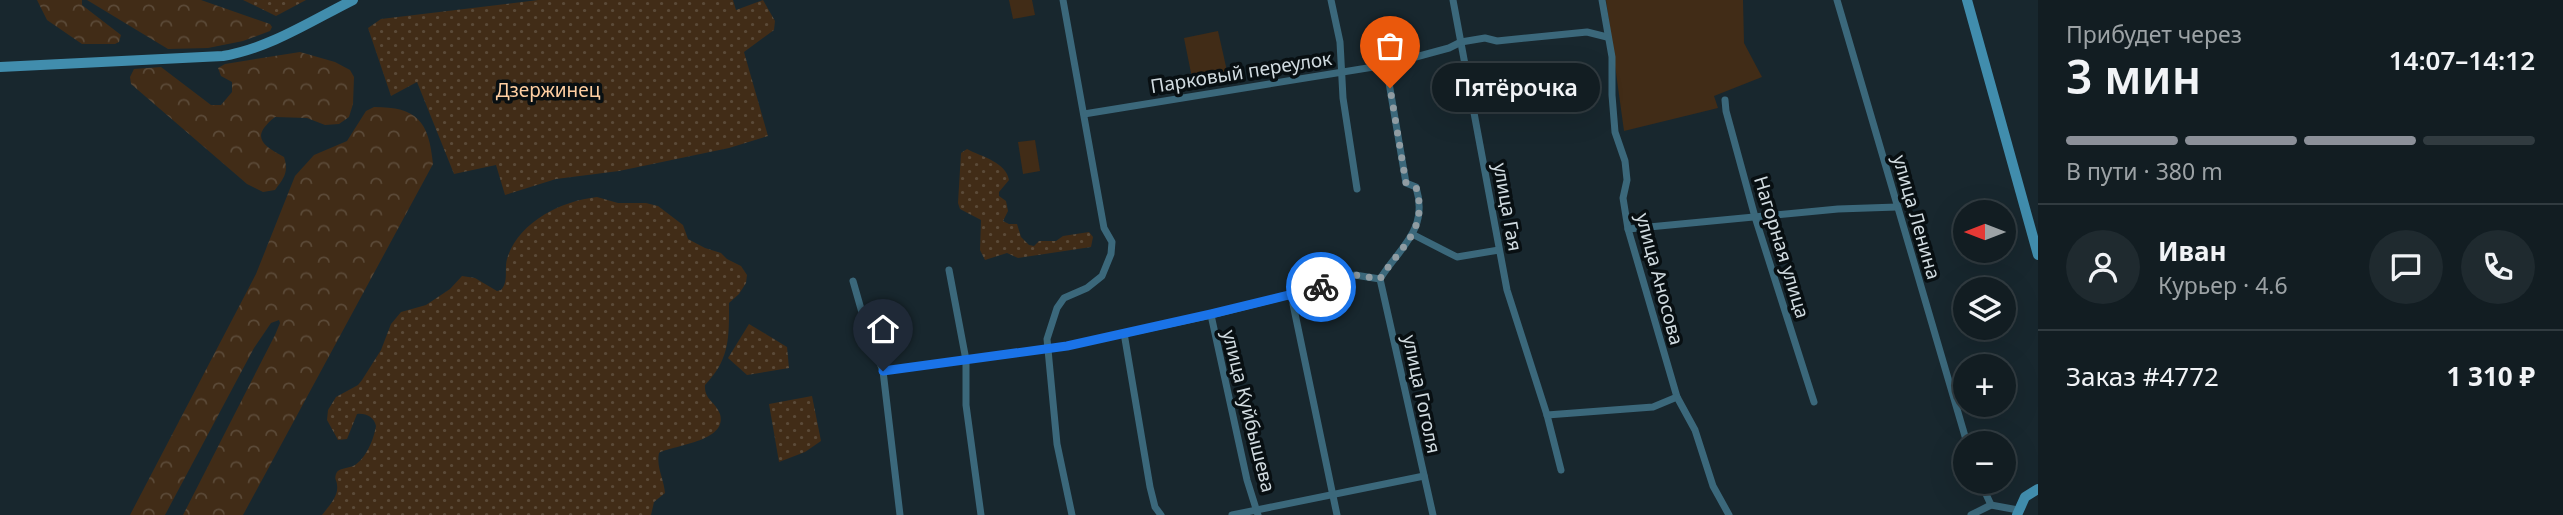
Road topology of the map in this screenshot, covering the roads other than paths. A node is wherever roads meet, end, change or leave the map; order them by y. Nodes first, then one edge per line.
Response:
1 (353, 0) edge
2 (1063, 0) edge
3 (1331, 0) edge
4 (1453, 0) edge
5 (1602, 0) edge
6 (1837, 0) edge
7 (1967, 0) edge
8 (1607, 37) junction
9 (1461, 42) junction
10 (1386, 65) junction
11 (0, 67) edge
12 (1342, 72) junction
13 (1726, 100) dead end
14 (1084, 114) junction
15 (1357, 189) dead end
16 (1898, 207) junction
17 (1755, 217) junction
18 (1628, 229) junction
19 (1414, 235) junction
20 (1499, 250) junction
21 (2038, 255) edge
22 (949, 270) dead end
23 (1380, 279) junction
24 (853, 281) dead end
25 (1295, 293) junction
26 (1211, 314) junction
27 (1124, 333) junction
28 (1046, 348) junction
29 (966, 360) junction
30 (883, 371) junction
31 (1677, 397) junction
32 (1814, 402) dead end
33 (1547, 415) junction
34 (1963, 431) edge
35 (1561, 470) dead end
36 (1424, 476) junction
37 (2038, 489) edge
38 (1334, 494) junction
39 (1986, 494) edge
40 (1992, 505) junction
41 (2017, 512) edge
42 (1258, 513) edge
43 (900, 515) edge
44 (981, 515) edge
45 (1072, 515) edge
46 (1161, 515) edge
47 (1232, 515) edge
48 (1337, 515) edge
49 (1433, 515) edge
50 (1729, 515) edge
51 (1971, 515) edge

1 - 11 main road
2 - 14 street
3 - 12 street
4 - 9 street, улица Гая
5 - 8 street, улица Аносова
6 - 16 street, улица Ленина
7 - 21 main road
8 - 9 street, Парковый переулок
8 - 18 street, улица Аносова
9 - 10 street, Парковый переулок
9 - 20 street, улица Гая
10 - 12 street, Парковый переулок
10 - 19 street
12 - 14 street, Парковый переулок
12 - 15 street
13 - 17 street, Нагорная улица
14 - 28 street
16 - 17 street
16 - 34 street, улица Ленина
17 - 18 street
17 - 32 street, Нагорная улица
18 - 31 street, улица Аносова
19 - 20 street
19 - 23 street
20 - 33 street, улица Гая
22 - 29 street
23 - 25 street
23 - 36 street, улица Гоголя
24 - 30 street
25 - 26 street
25 - 38 street
26 - 27 street
26 - 42 street, улица Куйбышева
27 - 28 street
27 - 46 street
28 - 29 street
28 - 45 street
29 - 30 street
29 - 44 street
30 - 43 street
31 - 33 street
31 - 50 street, улица Аносова
33 - 35 street, улица Гая
36 - 38 street
36 - 49 street, улица Гоголя
37 - 41 main road
38 - 42 street
38 - 48 street
39 - 40 street
40 - 41 street
40 - 51 street
42 - 47 street

